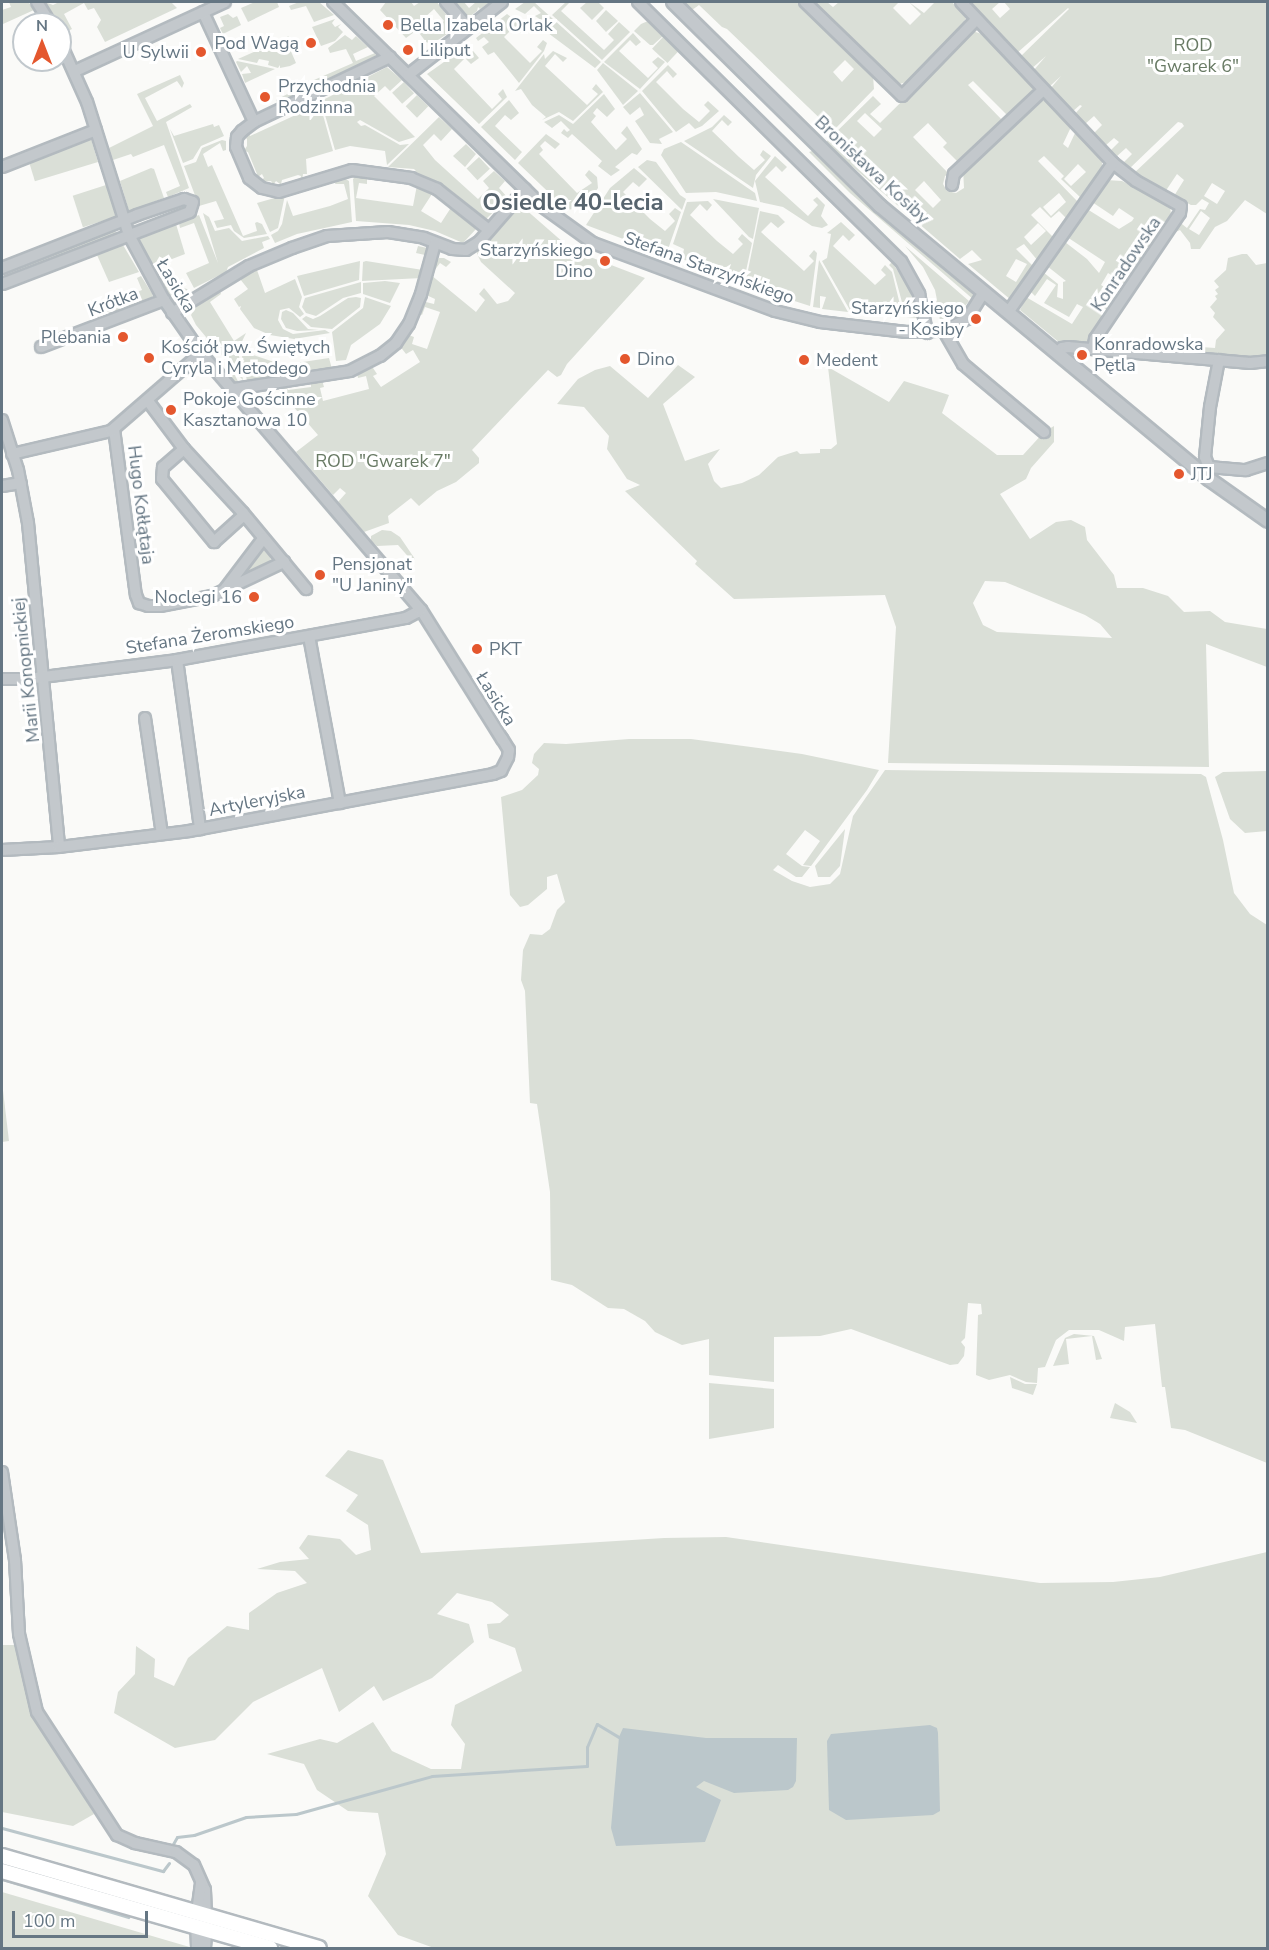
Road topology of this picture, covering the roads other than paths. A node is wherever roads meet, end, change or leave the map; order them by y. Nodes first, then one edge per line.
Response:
1 (225, 2) edge
2 (333, 2) edge
3 (446, 2) edge
4 (502, 2) edge
5 (638, 2) edge
6 (673, 2) edge
7 (805, 2) edge
8 (961, 2) edge
9 (203, 12) junction
10 (977, 19) junction
11 (468, 27) junction
12 (390, 57) junction
13 (72, 65) edge
14 (75, 71) junction
15 (408, 75) junction
16 (1043, 90) junction
17 (254, 122) junction
18 (96, 130) junction
19 (1113, 163) junction
20 (2, 167) edge
21 (952, 185) dead end
22 (525, 189) junction
23 (123, 219) junction
24 (489, 230) junction
25 (129, 235) junction
26 (435, 243) junction
27 (2, 268) edge
28 (2, 284) edge
29 (984, 292) junction
30 (164, 300) junction
31 (1009, 311) junction
32 (172, 313) junction
33 (944, 331) junction
34 (927, 333) junction
35 (41, 347) dead end
36 (1094, 349) junction
37 (201, 353) junction
38 (1057, 353) junction
39 (1219, 360) junction
40 (1268, 361) edge
41 (234, 390) junction
42 (148, 401) junction
43 (2, 420) edge
44 (114, 429) junction
45 (1044, 432) dead end
46 (184, 449) junction
47 (12, 454) junction
48 (1268, 463) edge
49 (1206, 471) junction
50 (21, 483) junction
51 (2, 486) edge
52 (244, 515) junction
53 (1268, 521) edge
54 (263, 539) junction
55 (284, 562) junction
56 (225, 589) junction
57 (306, 589) dead end
58 (421, 610) junction
59 (309, 636) junction
60 (177, 660) junction
61 (44, 677) junction
62 (2, 679) edge
63 (145, 718) dead end
64 (508, 758) joint
65 (340, 802) junction
66 (200, 829) junction
67 (162, 834) junction
68 (59, 847) junction
69 (2, 850) edge
70 (2, 1473) edge
71 (2, 1856) edge
72 (2, 1870) edge
73 (201, 1920) junction
74 (198, 1948) edge
75 (204, 1948) edge
76 (270, 1948) edge
77 (319, 1948) edge

1 - 9 street
2 - 12 street, Stefana Starzyńskiego
3 - 11 street
4 - 11 street
5 - 34 street
6 - 29 street, Bronisława Kosiby
7 - 10 street
8 - 10 street, Konradowska
9 - 14 street
9 - 17 street
10 - 16 street, Konradowska
11 - 15 street
12 - 15 street, Stefana Starzyńskiego
12 - 17 street
13 - 14 street, Łasicka
14 - 18 street, Łasicka
15 - 22 street, Stefana Starzyńskiego
16 - 19 street, Konradowska
16 - 21 street
17 - 24 street
18 - 20 street
18 - 23 street, Łasicka
19 - 31 street
19 - 36 street, Konradowska
22 - 24 street
22 - 34 street, Stefana Starzyńskiego
23 - 25 street, Łasicka
23 - 25 street
23 - 27 street
24 - 26 street
25 - 28 street
25 - 30 street, Łasicka
26 - 32 street
26 - 41 street
29 - 31 street, Bronisława Kosiby
29 - 33 street, Stefana Starzyńskiego
30 - 32 street, Łasicka
30 - 35 street, Krótka
31 - 38 street, Bronisława Kosiby
32 - 37 street, Łasicka
33 - 34 street, Stefana Starzyńskiego
33 - 45 street
36 - 38 street
36 - 39 street
37 - 41 street, Łasicka
37 - 42 street
38 - 49 street, Bronisława Kosiby
39 - 40 street
39 - 49 street
41 - 58 street, Łasicka
42 - 44 street
42 - 46 street
43 - 47 street, Marii Konopnickiej
44 - 47 street
44 - 56 street, Hugo Kołłątaja
46 - 52 street
46 - 52 street, Hugo Kołłątaja
47 - 50 street, Marii Konopnickiej
48 - 49 street
49 - 53 street, Bronisława Kosiby
50 - 51 street
50 - 61 street, Marii Konopnickiej
52 - 54 street
54 - 55 street
54 - 56 street
55 - 56 street, Hugo Kołłątaja
55 - 57 street
58 - 59 street, Stefana Żeromskiego
58 - 64 street, Łasicka
59 - 60 street, Stefana Żeromskiego
59 - 65 street
60 - 61 street, Stefana Żeromskiego
60 - 66 street
61 - 62 street, Stefana Żeromskiego
61 - 68 street, Marii Konopnickiej
63 - 67 street
64 - 65 street, Artyleryjska
65 - 66 street, Artyleryjska
66 - 67 street, Artyleryjska
67 - 68 street, Artyleryjska
68 - 69 street, Artyleryjska
70 - 73 street
71 - 73 main road
72 - 73 main road
73 - 74 street
73 - 75 street
73 - 76 main road
73 - 77 main road

